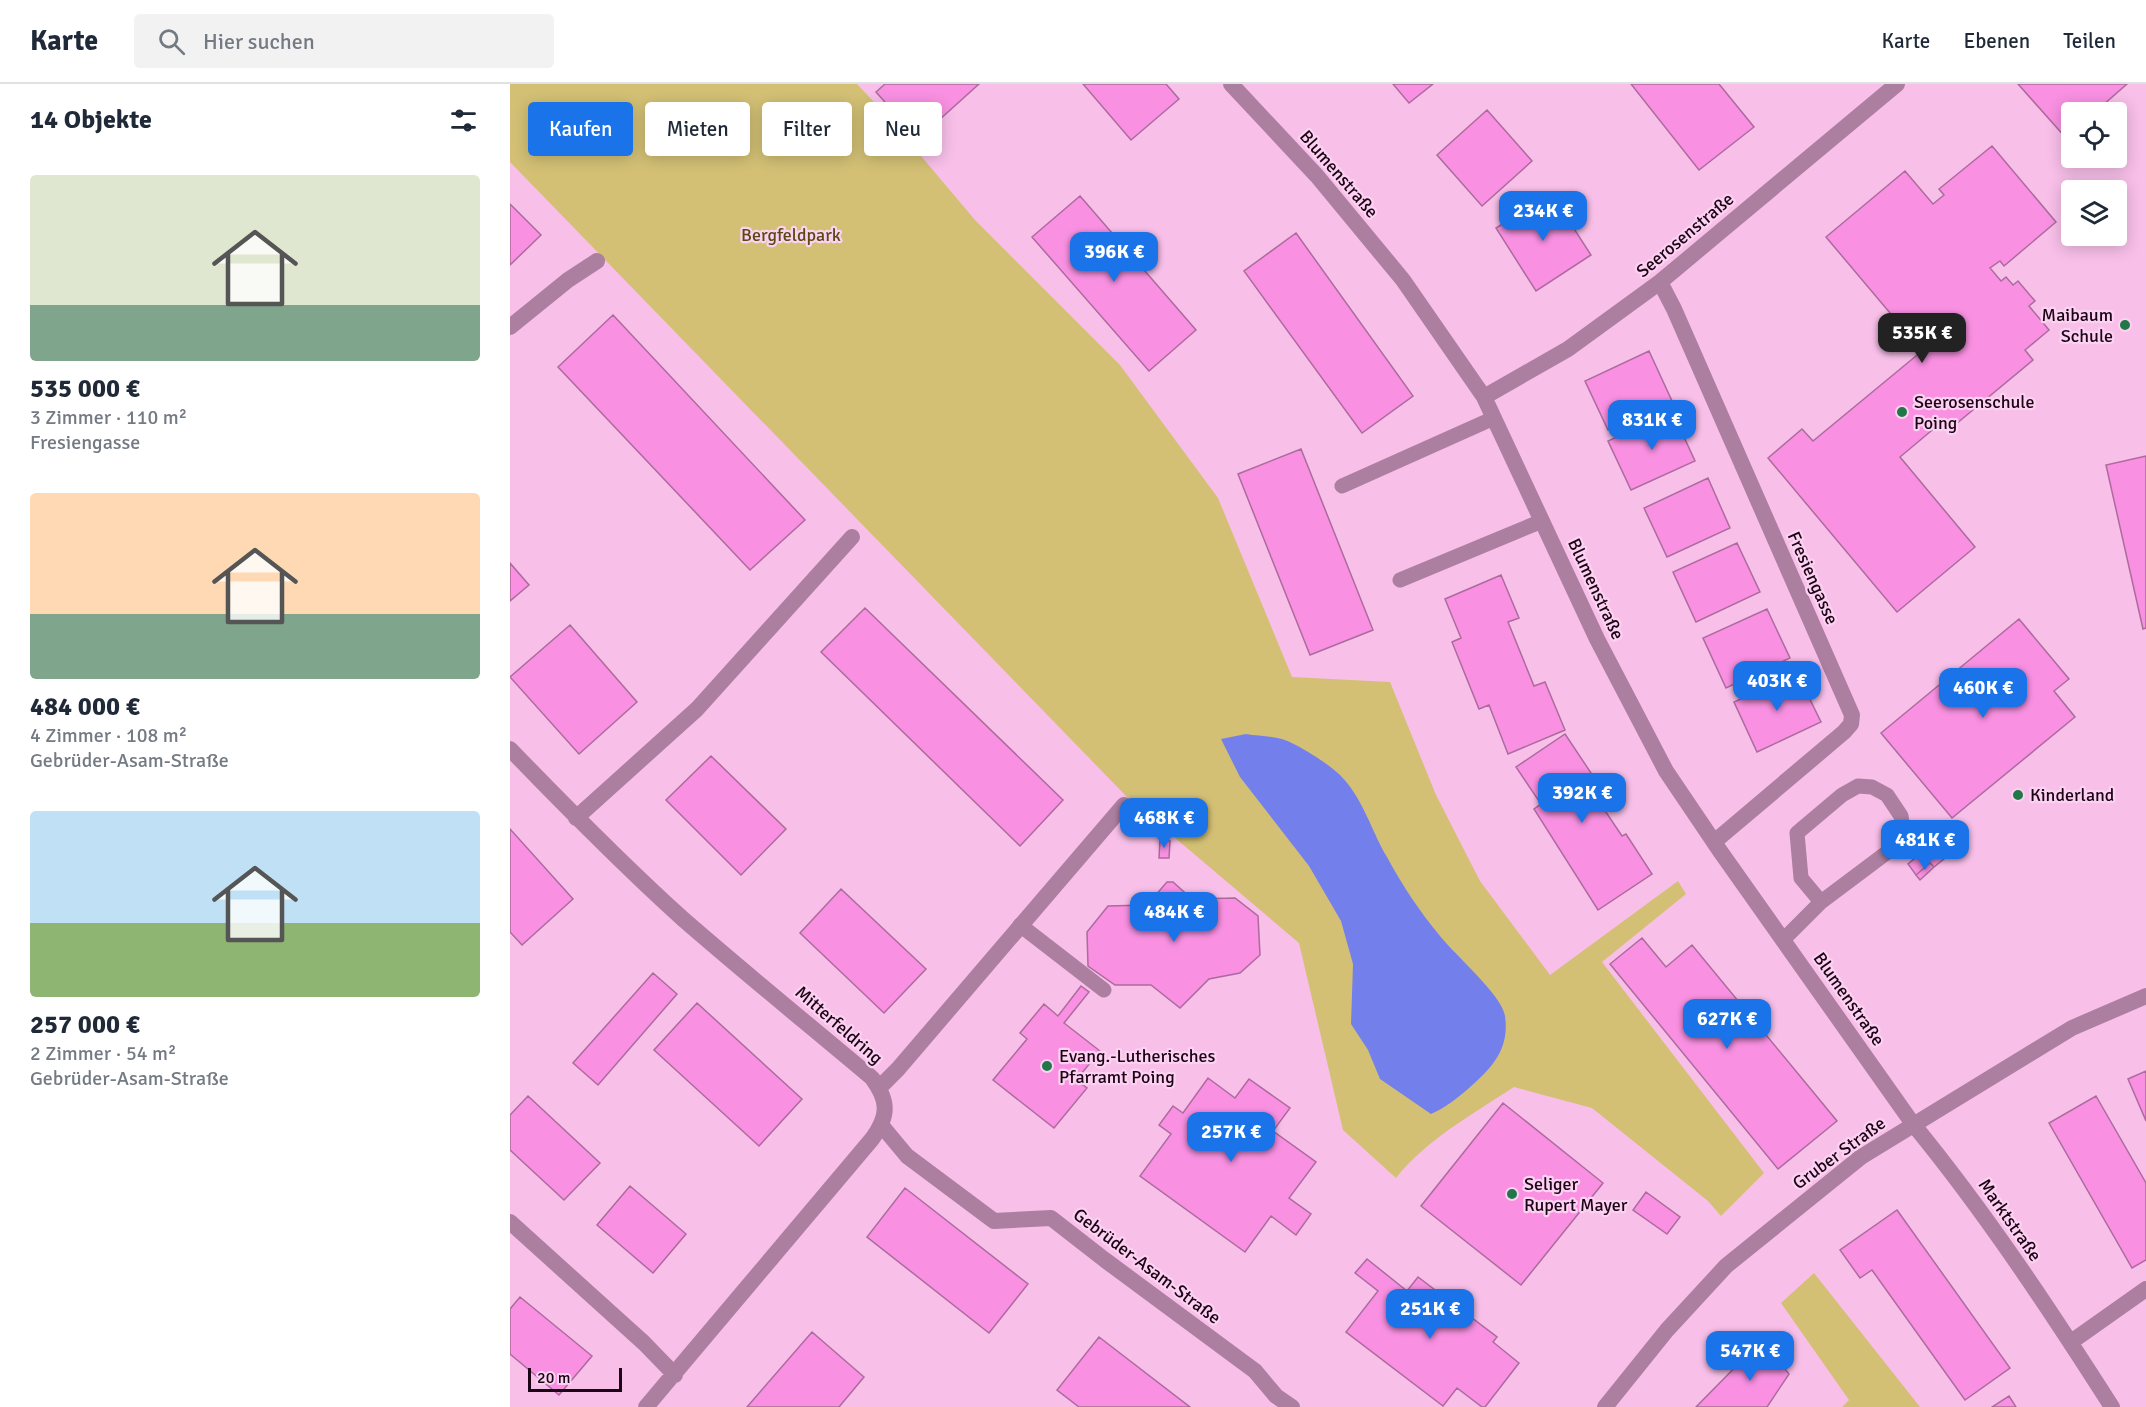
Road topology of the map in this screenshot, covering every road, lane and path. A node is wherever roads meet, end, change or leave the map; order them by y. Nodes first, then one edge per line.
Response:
1 (1231, 84) edge
2 (1897, 84) edge
3 (597, 261) dead end
4 (1660, 282) junction
5 (510, 327) edge
6 (1484, 397) junction
7 (1494, 418) junction
8 (1342, 486) dead end
9 (1542, 521) junction
10 (852, 537) dead end
11 (1400, 580) dead end
12 (510, 749) edge
13 (1124, 805) dead end
14 (576, 818) junction
15 (1714, 842) junction
16 (1821, 902) junction
17 (1020, 925) junction
18 (1783, 940) junction
19 (1104, 990) dead end
20 (2146, 996) edge
21 (879, 1088) junction
22 (1913, 1124) junction
23 (882, 1126) junction
24 (510, 1222) edge
25 (2146, 1289) edge
26 (2071, 1342) junction
27 (675, 1375) junction
28 (646, 1407) edge
29 (1292, 1407) edge
30 (1605, 1407) edge
31 (2112, 1407) edge

1 - 6 street, Blumenstraße
2 - 4 street, Seerosenstraße
3 - 5 street
4 - 6 street, Seerosenstraße
4 - 15 street, Fresiengasse
6 - 7 street, Blumenstraße
7 - 8 lane
7 - 9 street, Blumenstraße
9 - 11 lane
9 - 15 street, Blumenstraße
10 - 14 street
12 - 14 street, Mitterfeldring
13 - 17 street
14 - 21 street, Mitterfeldring
15 - 18 street, Blumenstraße
16 - 16 lane
16 - 18 lane
17 - 19 lane
17 - 21 street
18 - 22 street, Blumenstraße
20 - 22 street, Gruber Straße
21 - 23 street, Mitterfeldring
22 - 26 street, Marktstraße
22 - 30 street, Gruber Straße
23 - 27 street
23 - 29 street, Gebrüder-Asam-Straße
24 - 27 street
25 - 26 street
26 - 31 street, Marktstraße
27 - 28 street

